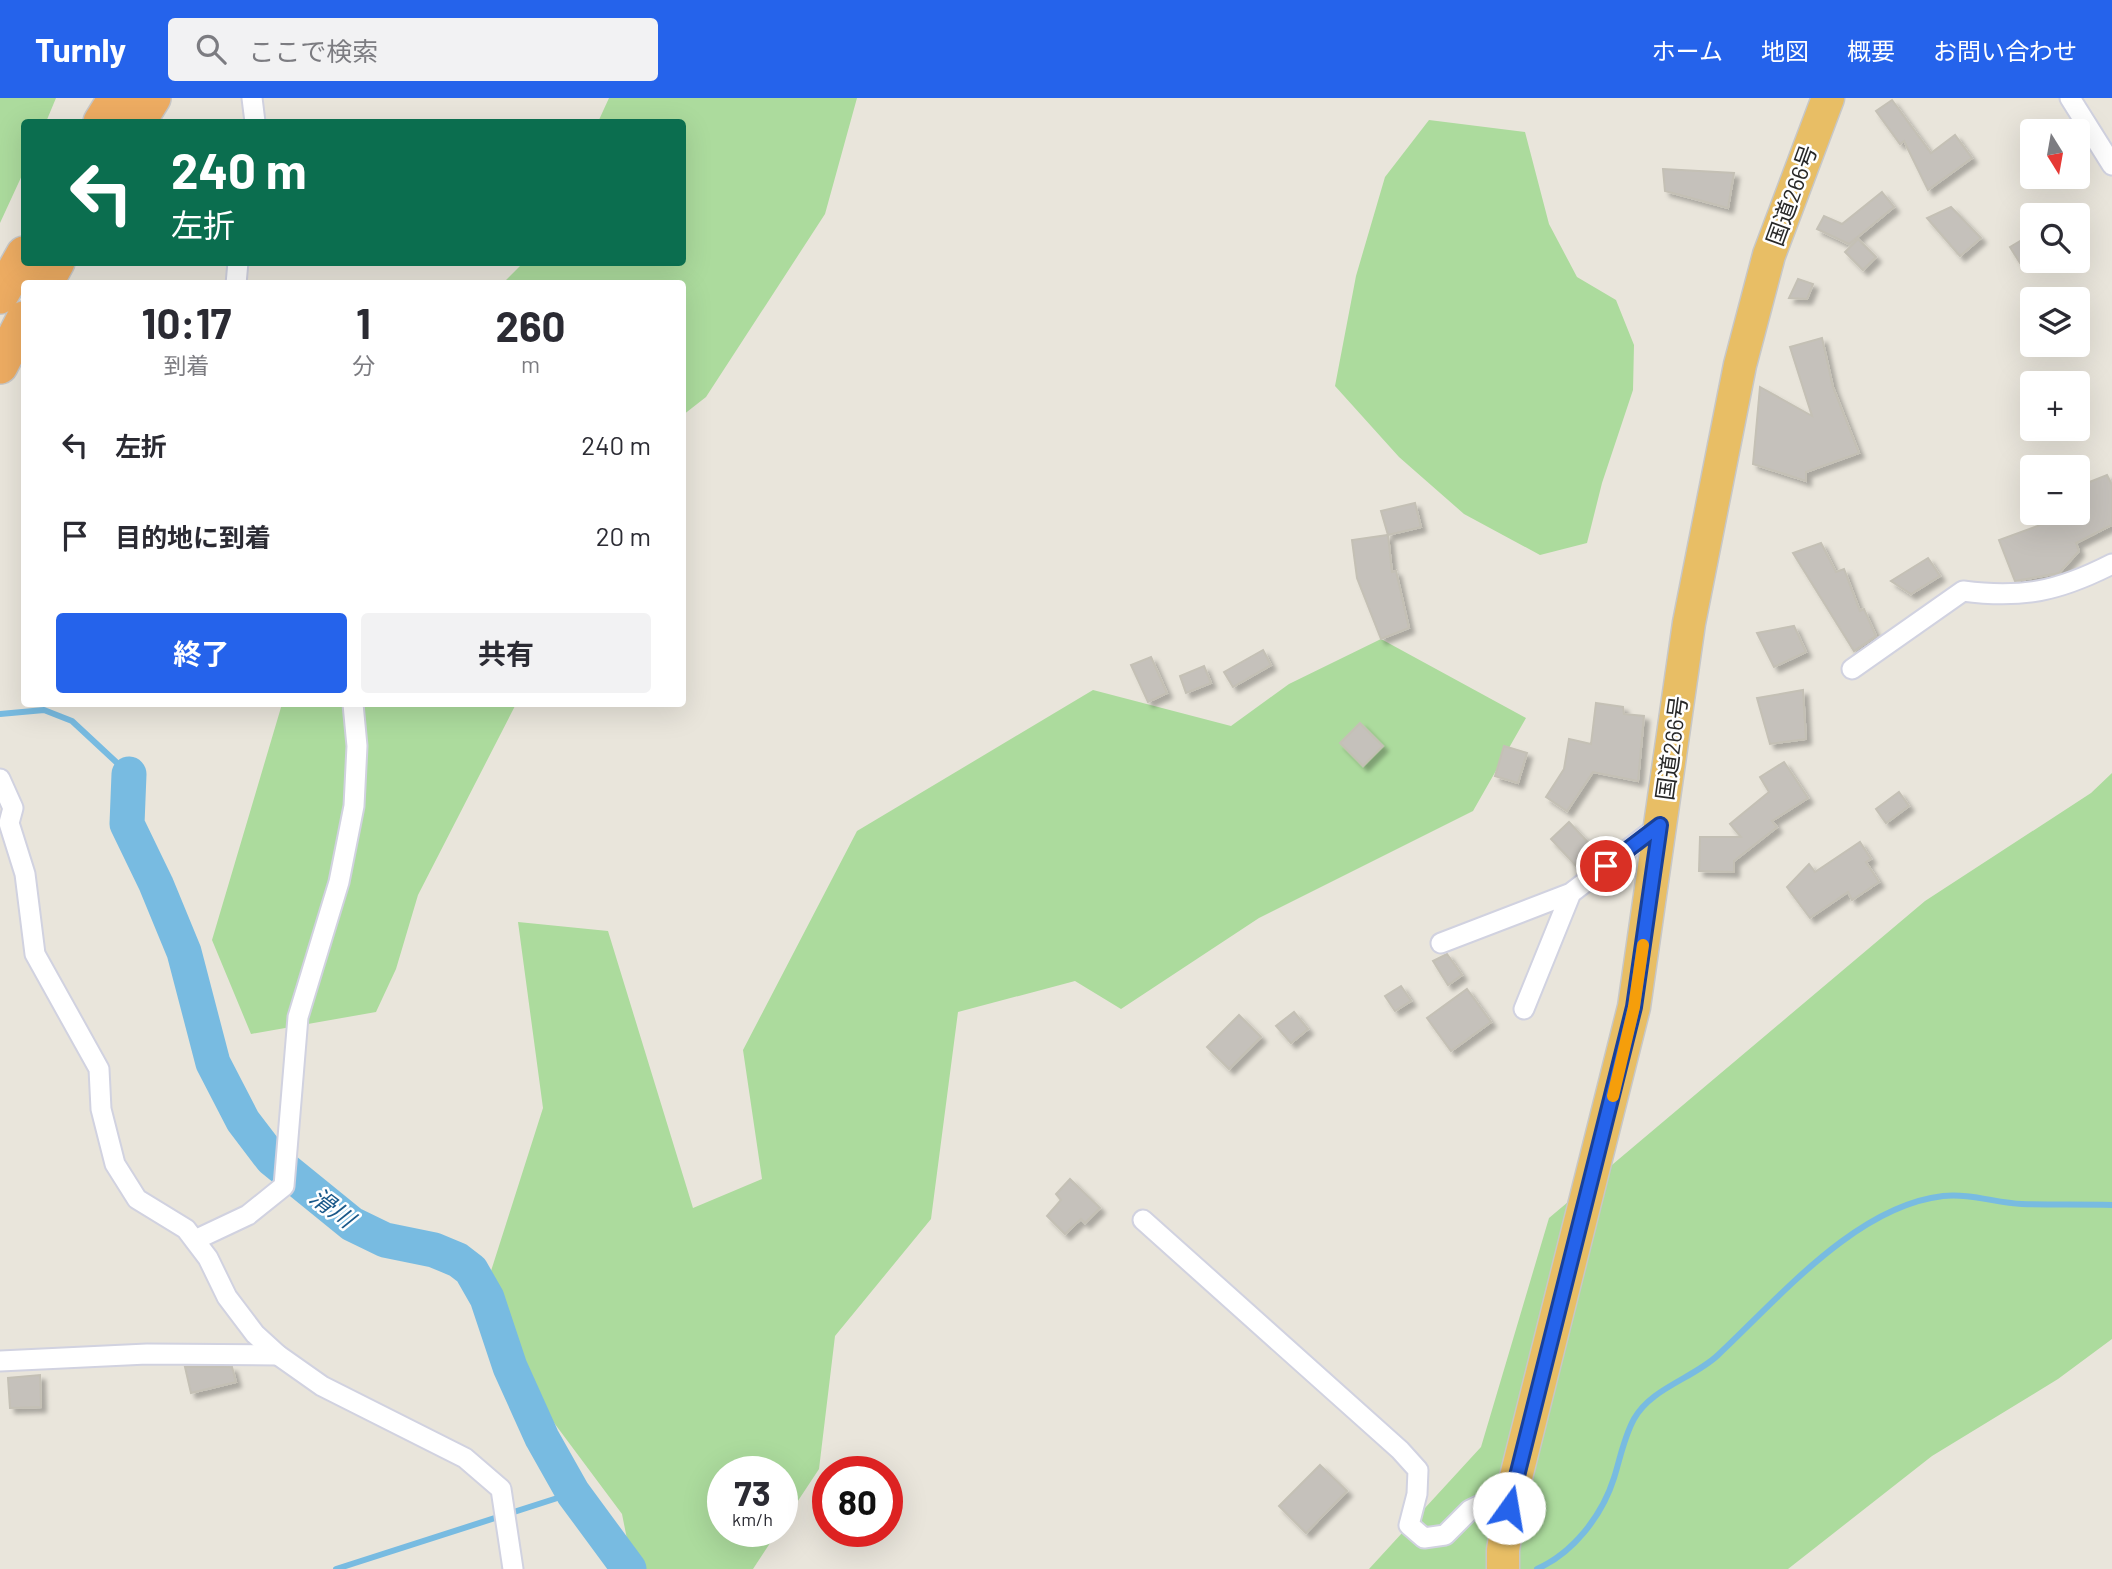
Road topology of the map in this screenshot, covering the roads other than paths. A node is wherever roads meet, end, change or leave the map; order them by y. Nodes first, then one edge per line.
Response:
1 (116, 98) edge
2 (153, 98) edge
3 (252, 98) edge
4 (1828, 98) edge
5 (2070, 98) edge
6 (103, 119) edge
7 (140, 119) edge
8 (255, 119) edge
9 (2112, 164) edge
10 (21, 259) edge
11 (0, 296) edge
12 (21, 325) edge
13 (0, 366) edge
14 (2112, 564) edge
15 (1852, 669) dead end
16 (353, 707) edge
17 (0, 779) edge
18 (1660, 825) junction
19 (1571, 893) junction
20 (1441, 943) dead end
21 (1143, 1220) dead end
22 (195, 1240) junction
23 (278, 1355) junction
24 (0, 1361) edge
25 (1513, 1489) junction
26 (513, 1569) edge
27 (1503, 1569) edge

1 - 6 highway
2 - 7 highway
3 - 8 street
4 - 18 highway, 国道266号
5 - 9 street
10 - 11 highway
12 - 13 highway
14 - 15 street
16 - 22 street
17 - 22 street
18 - 19 street
18 - 25 highway, 国道266号
19 - 19 street
19 - 20 street
21 - 25 street
22 - 23 street
23 - 24 street
23 - 26 street
25 - 27 highway, 国道266号

